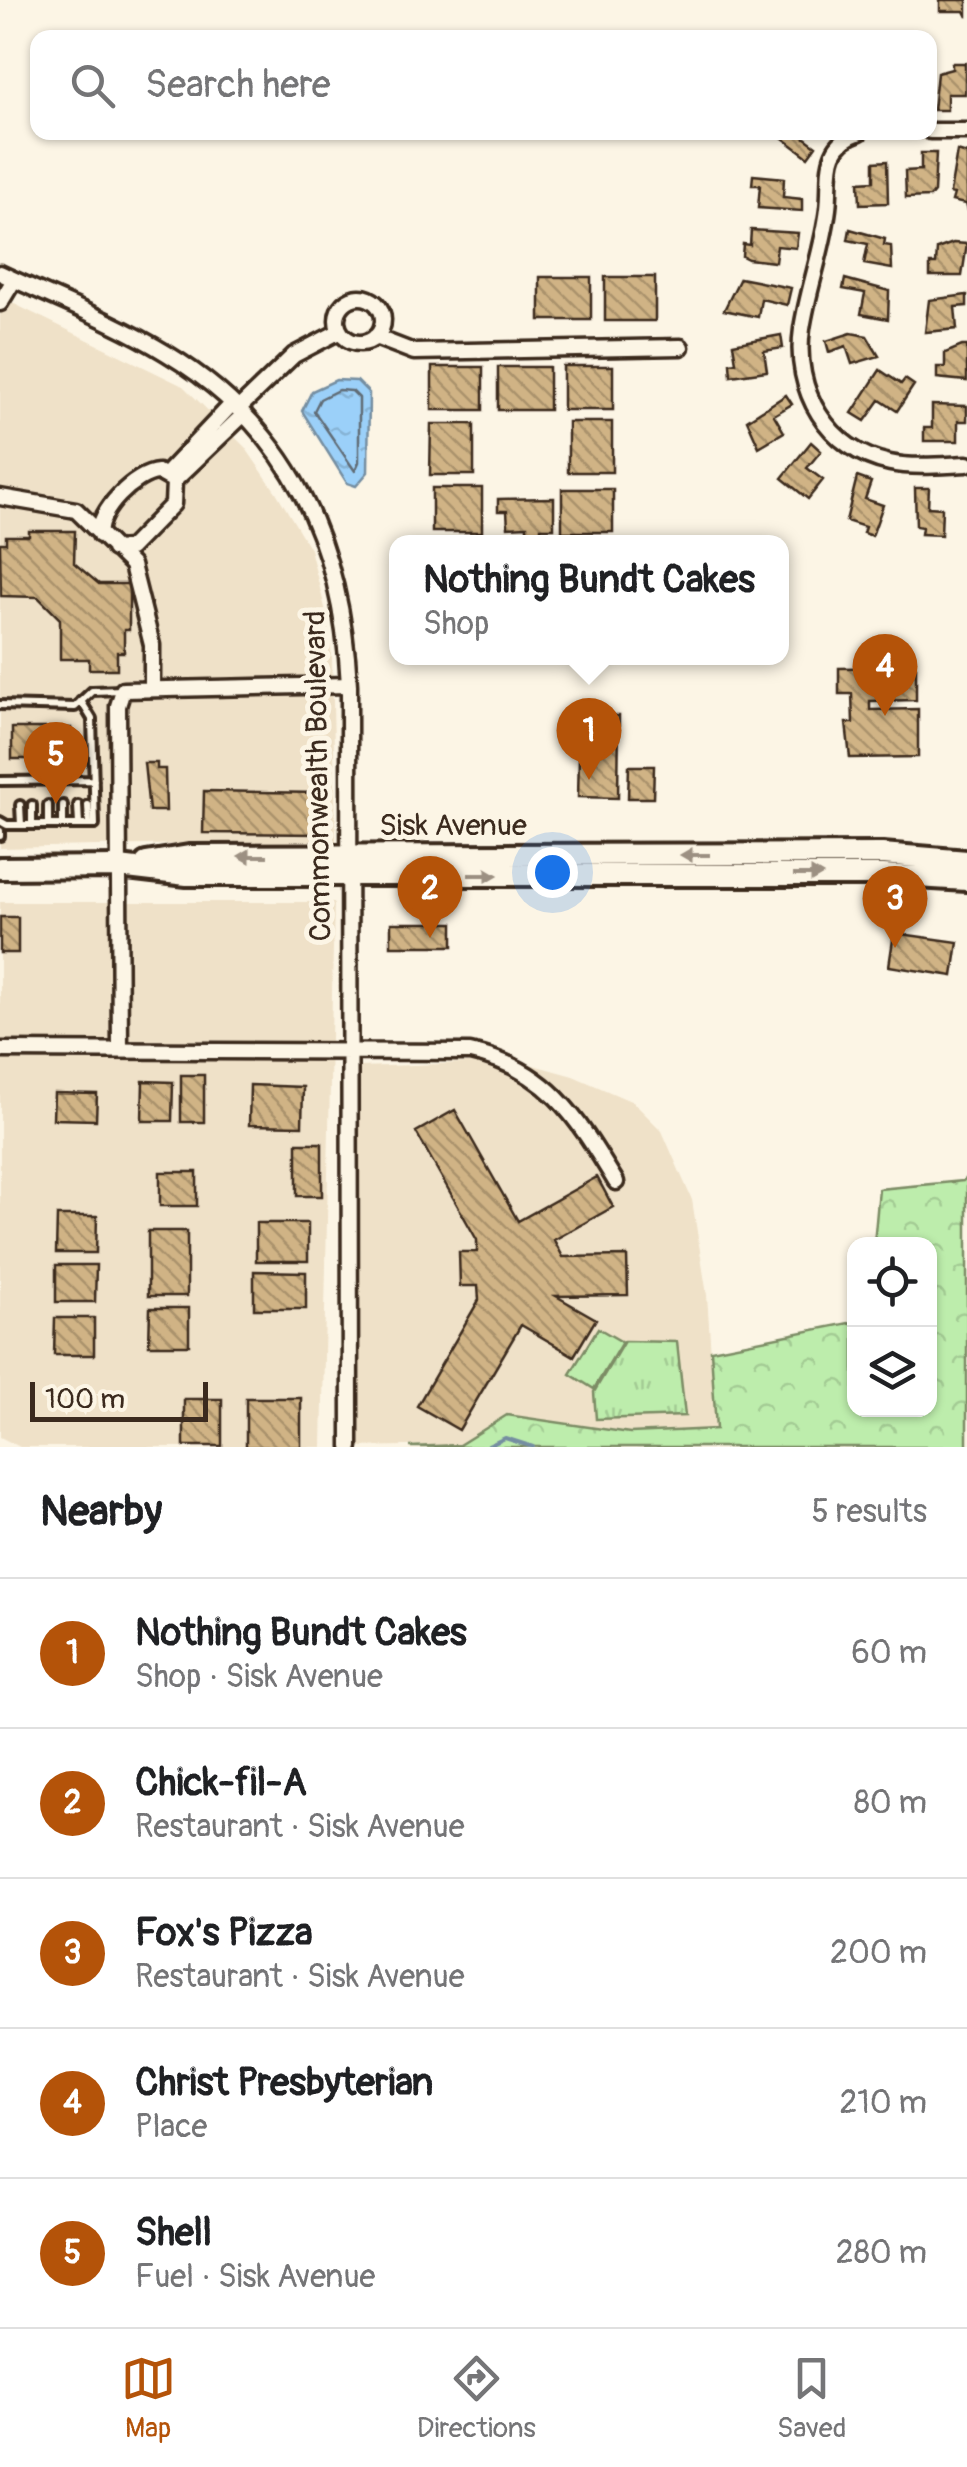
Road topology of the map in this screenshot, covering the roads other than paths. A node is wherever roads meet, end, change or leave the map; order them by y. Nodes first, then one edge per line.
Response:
1 (937, 131) edge
2 (967, 131) edge
3 (843, 140) edge
4 (7, 277) edge
5 (0, 302) edge
6 (340, 331) junction
7 (375, 337) junction
8 (681, 347) dead end
9 (238, 410) junction
10 (967, 464) edge
11 (170, 477) junction
12 (0, 497) edge
13 (100, 535) junction
14 (114, 549) junction
15 (349, 685) junction
16 (152, 686) junction
17 (122, 690) junction
18 (82, 700) junction
19 (0, 706) edge
20 (62, 780) junction
21 (77, 780) junction
22 (91, 780) junction
23 (0, 781) edge
24 (20, 781) junction
25 (32, 781) junction
26 (47, 781) junction
27 (88, 792) dead end
28 (20, 793) dead end
29 (32, 793) dead end
30 (48, 793) dead end
31 (62, 793) dead end
32 (78, 793) dead end
33 (20, 804) dead end
34 (32, 805) dead end
35 (48, 805) dead end
36 (63, 805) dead end
37 (78, 805) dead end
38 (88, 805) dead end
39 (0, 820) edge
40 (21, 825) junction
41 (32, 825) junction
42 (48, 825) junction
43 (63, 825) junction
44 (79, 826) junction
45 (89, 826) junction
46 (967, 861) edge
47 (350, 865) junction
48 (882, 865) junction
49 (119, 867) junction
50 (0, 868) edge
51 (967, 880) edge
52 (0, 1050) edge
53 (120, 1050) junction
54 (350, 1050) junction
55 (616, 1182) dead end
56 (350, 1447) edge

1 - 2 street
3 - 10 street
4 - 5 street
4 - 9 street, Commonwealth Boulevard
6 - 7 street
6 - 7 street
6 - 9 street
7 - 8 street
9 - 11 street
9 - 15 street, Commonwealth Boulevard
11 - 13 street
11 - 14 street
12 - 13 street
13 - 14 street
14 - 16 street
15 - 16 street
15 - 47 street, Commonwealth Boulevard
16 - 17 street
17 - 18 lane
17 - 49 street
18 - 19 lane
18 - 22 lane
20 - 21 lane
20 - 26 lane
20 - 31 lane
21 - 22 lane
21 - 32 lane
22 - 27 lane
22 - 45 lane
23 - 24 lane
24 - 25 lane
24 - 28 lane
25 - 26 lane
25 - 29 lane
26 - 30 lane
33 - 40 lane
34 - 41 lane
35 - 42 lane
36 - 43 lane
37 - 44 lane
38 - 45 lane
39 - 40 lane
40 - 41 lane
41 - 42 lane
42 - 43 lane
43 - 44 lane
44 - 45 lane
46 - 48 street, Sisk Avenue
47 - 48 street, Sisk Avenue
47 - 49 street, Sisk Avenue
47 - 54 street, Commonwealth Boulevard
48 - 51 street, Sisk Avenue
49 - 50 street, Sisk Avenue
49 - 53 street
52 - 53 street
53 - 54 street
54 - 55 street
54 - 56 street, Commonwealth Boulevard

